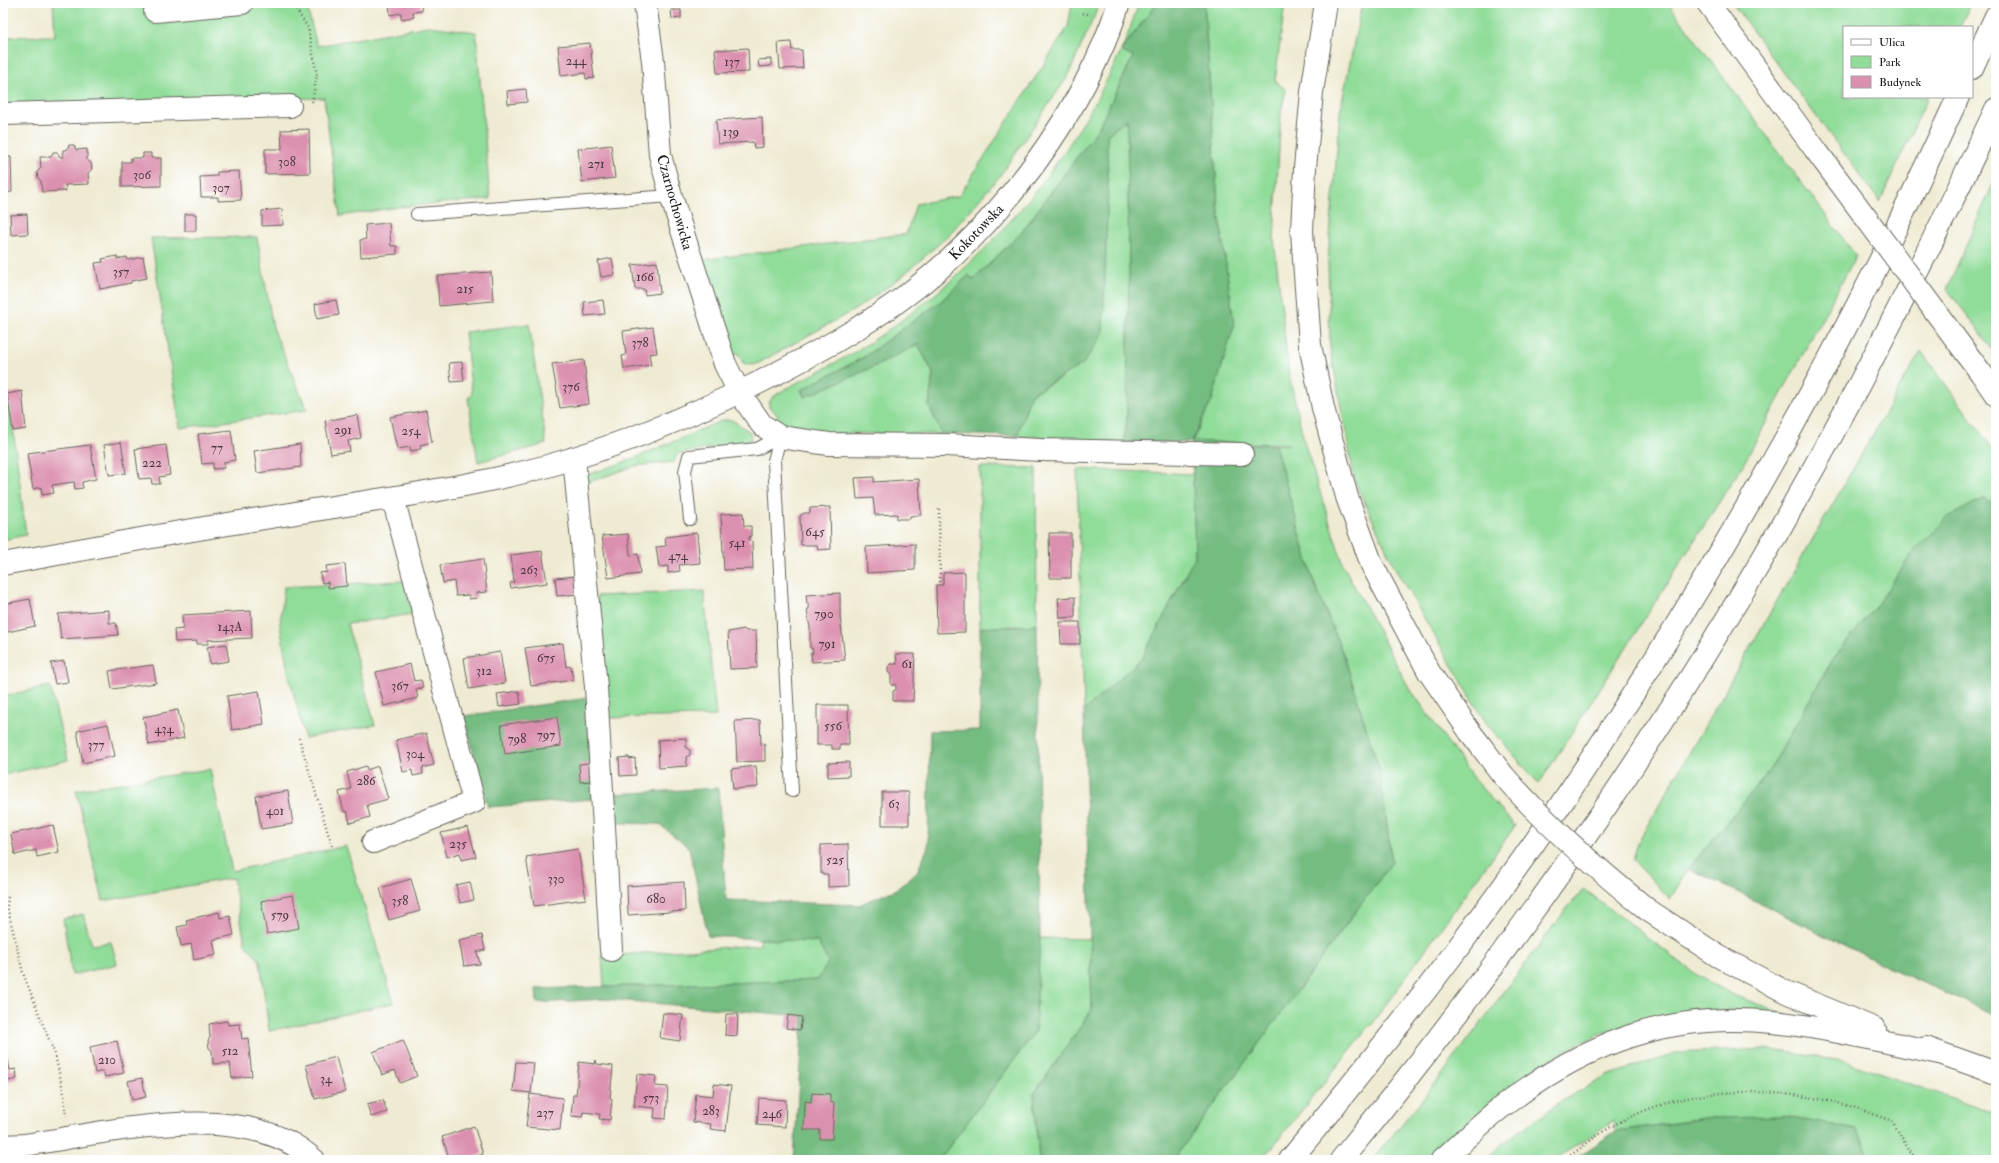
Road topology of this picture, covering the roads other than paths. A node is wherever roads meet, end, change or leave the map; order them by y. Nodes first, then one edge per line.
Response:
1 (242, 3) edge
2 (645, 3) edge
3 (1119, 3) edge
4 (1326, 3) edge
5 (1708, 3) edge
6 (155, 10) dead end
7 (1995, 17) edge
8 (1973, 66) edge
9 (1958, 98) edge
10 (290, 106) road end
11 (1996, 109) edge
12 (3, 114) edge
13 (671, 196) junction
14 (418, 214) dead end
15 (746, 389) junction
16 (1996, 395) edge
17 (780, 437) junction
18 (1242, 454) dead end
19 (574, 458) junction
20 (393, 498) junction
21 (690, 520) dead end
22 (3, 564) edge
23 (792, 791) dead end
24 (373, 842) dead end
25 (611, 950) dead end
26 (1939, 1053) junction
27 (1996, 1073) edge
28 (3, 1146) edge
29 (314, 1160) edge
30 (1290, 1160) edge
31 (1341, 1160) edge
32 (1442, 1160) edge

1 - 6 main road
2 - 13 main road, Czarnochowicka
3 - 15 main road, Kokotowska
4 - 26 main road, bridge
5 - 16 main road, bridge
7 - 8 main road
9 - 30 main road
10 - 12 main road
11 - 31 main road
13 - 14 lane
13 - 15 main road, Czarnochowicka
15 - 17 main road, Czarnochowicka
15 - 19 main road, Kokotowska
17 - 18 main road
17 - 21 lane
17 - 23 lane
19 - 20 main road, Kokotowska
19 - 25 main road
20 - 22 main road, Kokotowska
20 - 24 main road
26 - 27 main road
26 - 32 main road
28 - 29 main road

